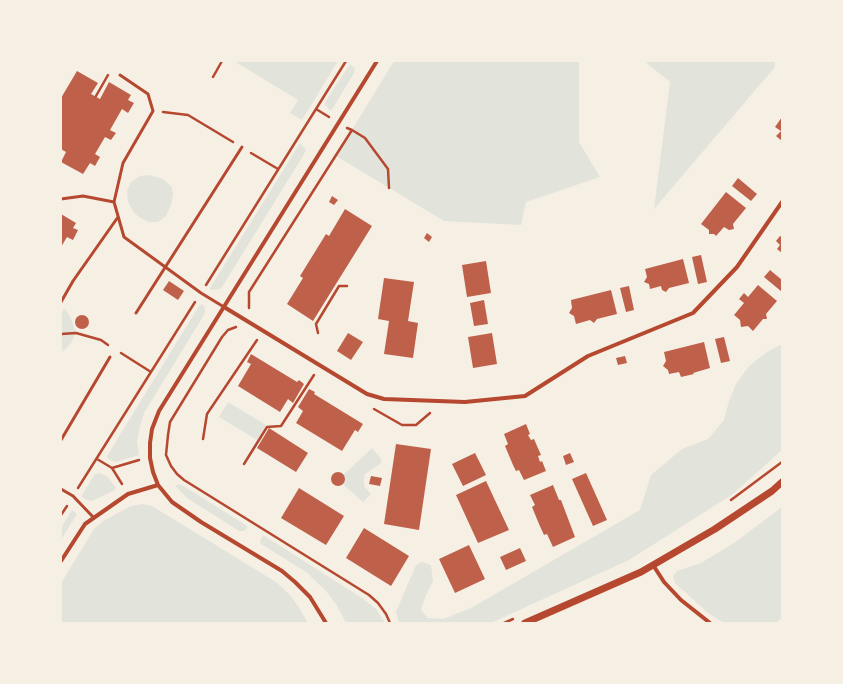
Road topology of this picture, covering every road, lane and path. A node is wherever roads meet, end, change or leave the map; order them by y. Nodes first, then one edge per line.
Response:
1 (222, 61) edge
2 (377, 61) edge
3 (120, 75) joint
4 (213, 77) dead end
5 (96, 96) dead end
6 (153, 111) junction
7 (352, 130) dead end
8 (242, 147) junction
9 (278, 169) dead end
10 (389, 188) dead end
11 (61, 199) edge
12 (114, 202) junction
13 (782, 202) edge
14 (118, 216) junction
15 (165, 267) junction
16 (347, 286) dead end
17 (61, 302) edge
18 (224, 307) junction
19 (136, 313) dead end
20 (236, 327) dead end
21 (318, 333) dead end
22 (258, 338) dead end
23 (110, 357) dead end
24 (315, 373) dead end
25 (203, 439) dead end
26 (61, 440) edge
27 (96, 459) dead end
28 (138, 460) dead end
29 (782, 462) edge
30 (244, 464) dead end
31 (112, 468) junction
32 (782, 482) edge
33 (158, 485) junction
34 (61, 489) edge
35 (128, 494) junction
36 (727, 503) dead end
37 (94, 518) junction
38 (61, 561) edge
39 (653, 565) junction
40 (519, 617) dead end
41 (326, 623) edge
42 (390, 623) edge
43 (504, 623) edge
44 (525, 623) edge
45 (710, 623) edge

1 - 4 path
2 - 18 street
3 - 5 path
3 - 6 lane
6 - 8 path
6 - 12 lane
7 - 10 path
8 - 9 path
8 - 15 lane
11 - 12 lane
12 - 14 lane
13 - 18 street
14 - 15 lane
14 - 17 lane
15 - 18 lane
15 - 19 lane
16 - 21 path
18 - 33 street
20 - 42 path
22 - 25 path
23 - 26 lane
24 - 30 path
27 - 31 path
28 - 31 path
29 - 36 path
31 - 35 path
32 - 39 street
33 - 35 street
33 - 41 street
34 - 37 lane
35 - 37 street
37 - 38 street
39 - 44 street
39 - 45 street
40 - 43 path

